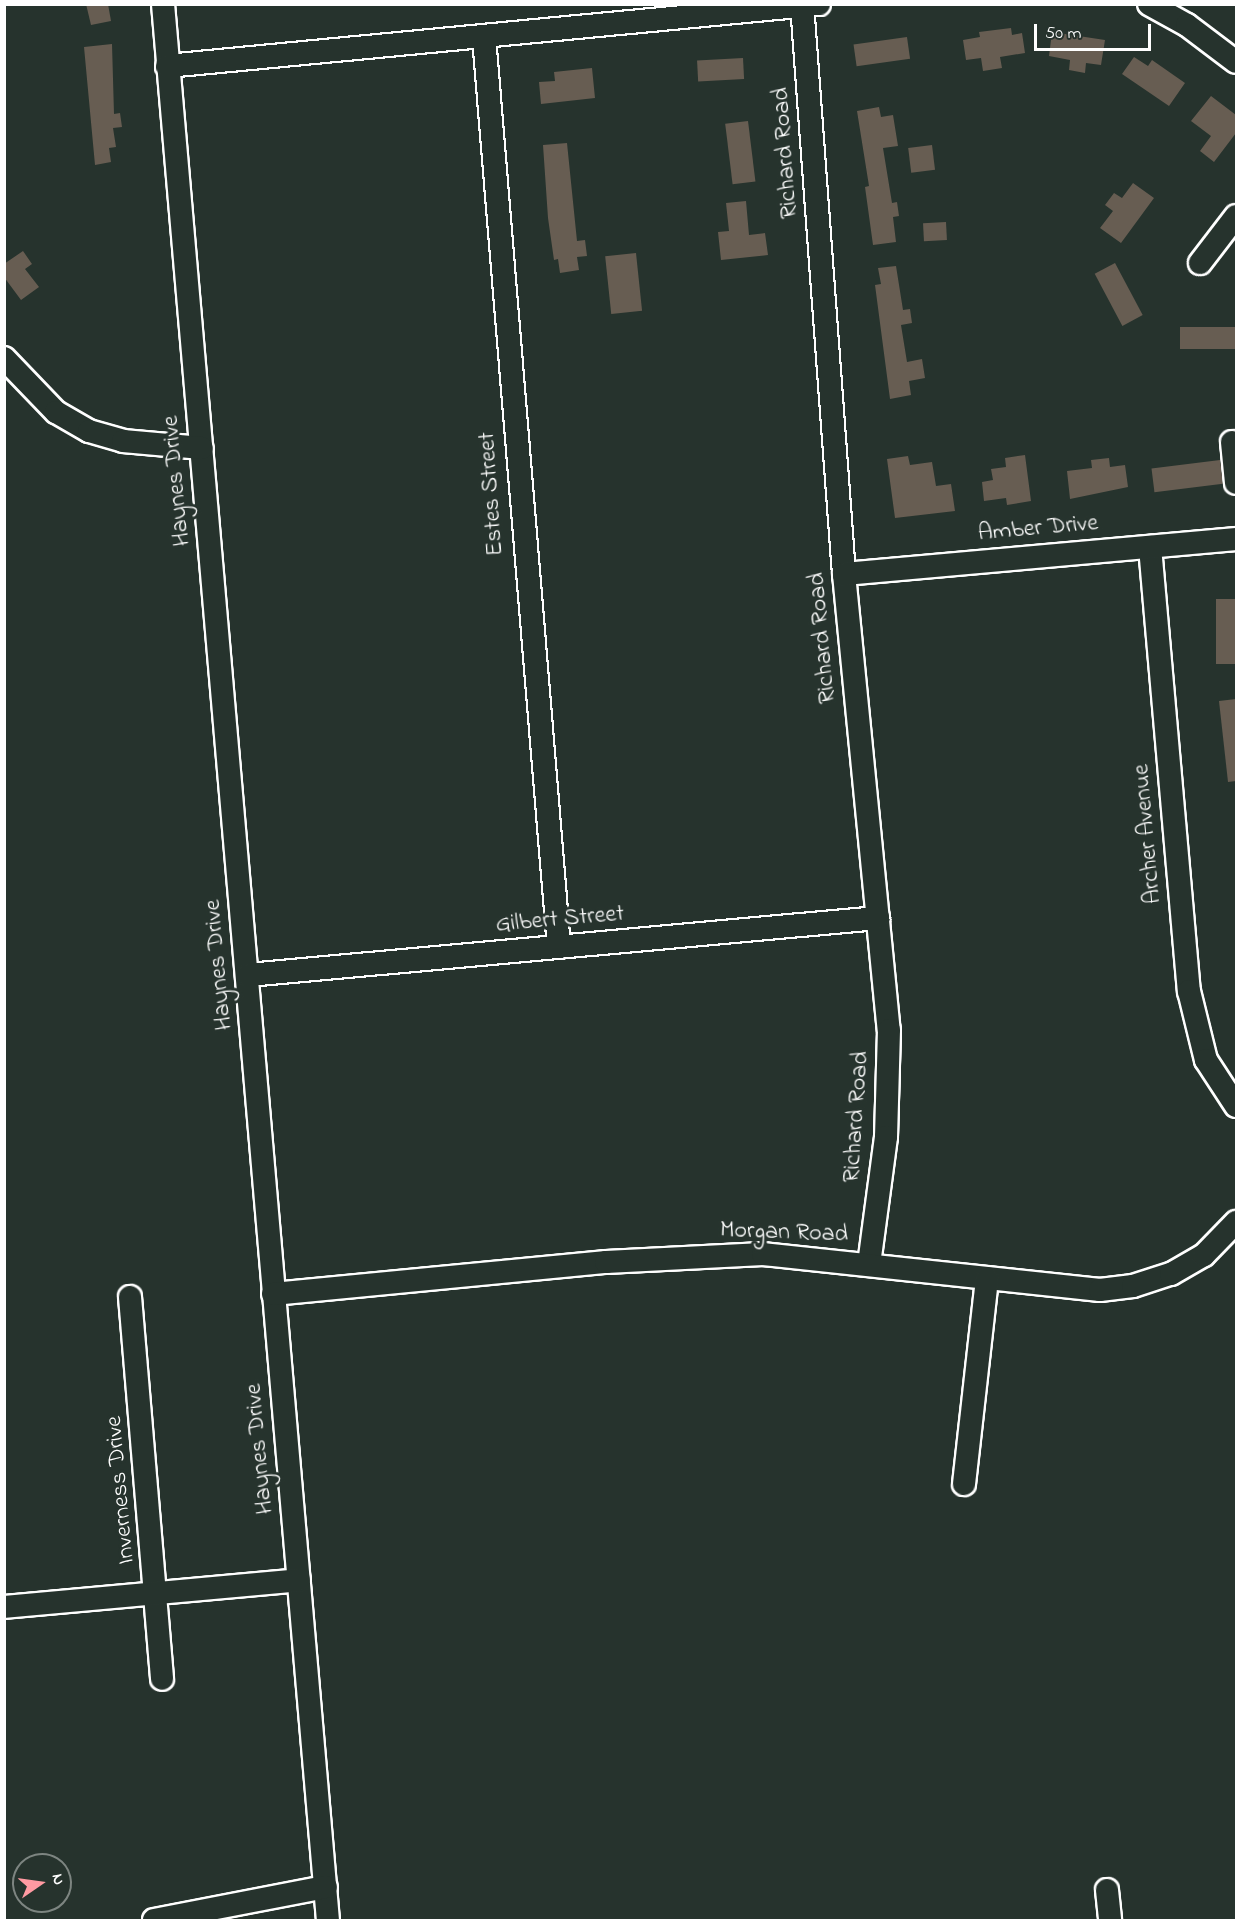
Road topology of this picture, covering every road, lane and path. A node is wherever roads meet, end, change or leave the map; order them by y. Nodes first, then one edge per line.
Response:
1 (163, 4) edge
2 (1149, 4) edge
3 (808, 5) edge
4 (484, 37) junction
5 (1236, 62) edge
6 (167, 66) junction
7 (1236, 216) edge
8 (1200, 263) dead end
9 (4, 358) edge
10 (1232, 442) dead end
11 (202, 448) junction
12 (1236, 483) edge
13 (1236, 539) edge
14 (1150, 547) junction
15 (844, 574) junction
16 (878, 918) junction
17 (559, 947) junction
18 (248, 975) junction
19 (1236, 1106) edge
20 (1236, 1222) edge
21 (868, 1264) junction
22 (987, 1278) junction
23 (273, 1294) junction
24 (130, 1297) dead end
25 (964, 1484) dead end
26 (299, 1580) junction
27 (158, 1593) junction
28 (4, 1607) edge
29 (162, 1679) dead end
30 (326, 1887) junction
31 (1107, 1890) dead end
32 (154, 1920) edge
33 (328, 1920) edge
34 (1110, 1920) edge

1 - 6 street, Haynes Drive
2 - 5 street
3 - 4 street
3 - 15 street, Richard Road
4 - 6 street
4 - 17 street, Estes Street
6 - 11 street, Haynes Drive
7 - 8 street
9 - 11 street
10 - 12 street
11 - 18 street, Haynes Drive
13 - 14 street, Amber Drive
14 - 15 street, Amber Drive
14 - 19 street, Archer Avenue
15 - 16 street, Richard Road
16 - 17 street, Gilbert Street
16 - 21 street, Richard Road
17 - 18 street, Gilbert Street
18 - 23 street, Haynes Drive
20 - 22 street, Morgan Road
21 - 22 street, Morgan Road
21 - 23 street, Morgan Road
22 - 25 street
23 - 26 street, Haynes Drive
24 - 27 street, Inverness Drive
26 - 27 street
26 - 30 street, Haynes Drive
27 - 28 street
27 - 29 street, Inverness Drive
30 - 32 street
30 - 33 street, Haynes Drive
31 - 34 street

